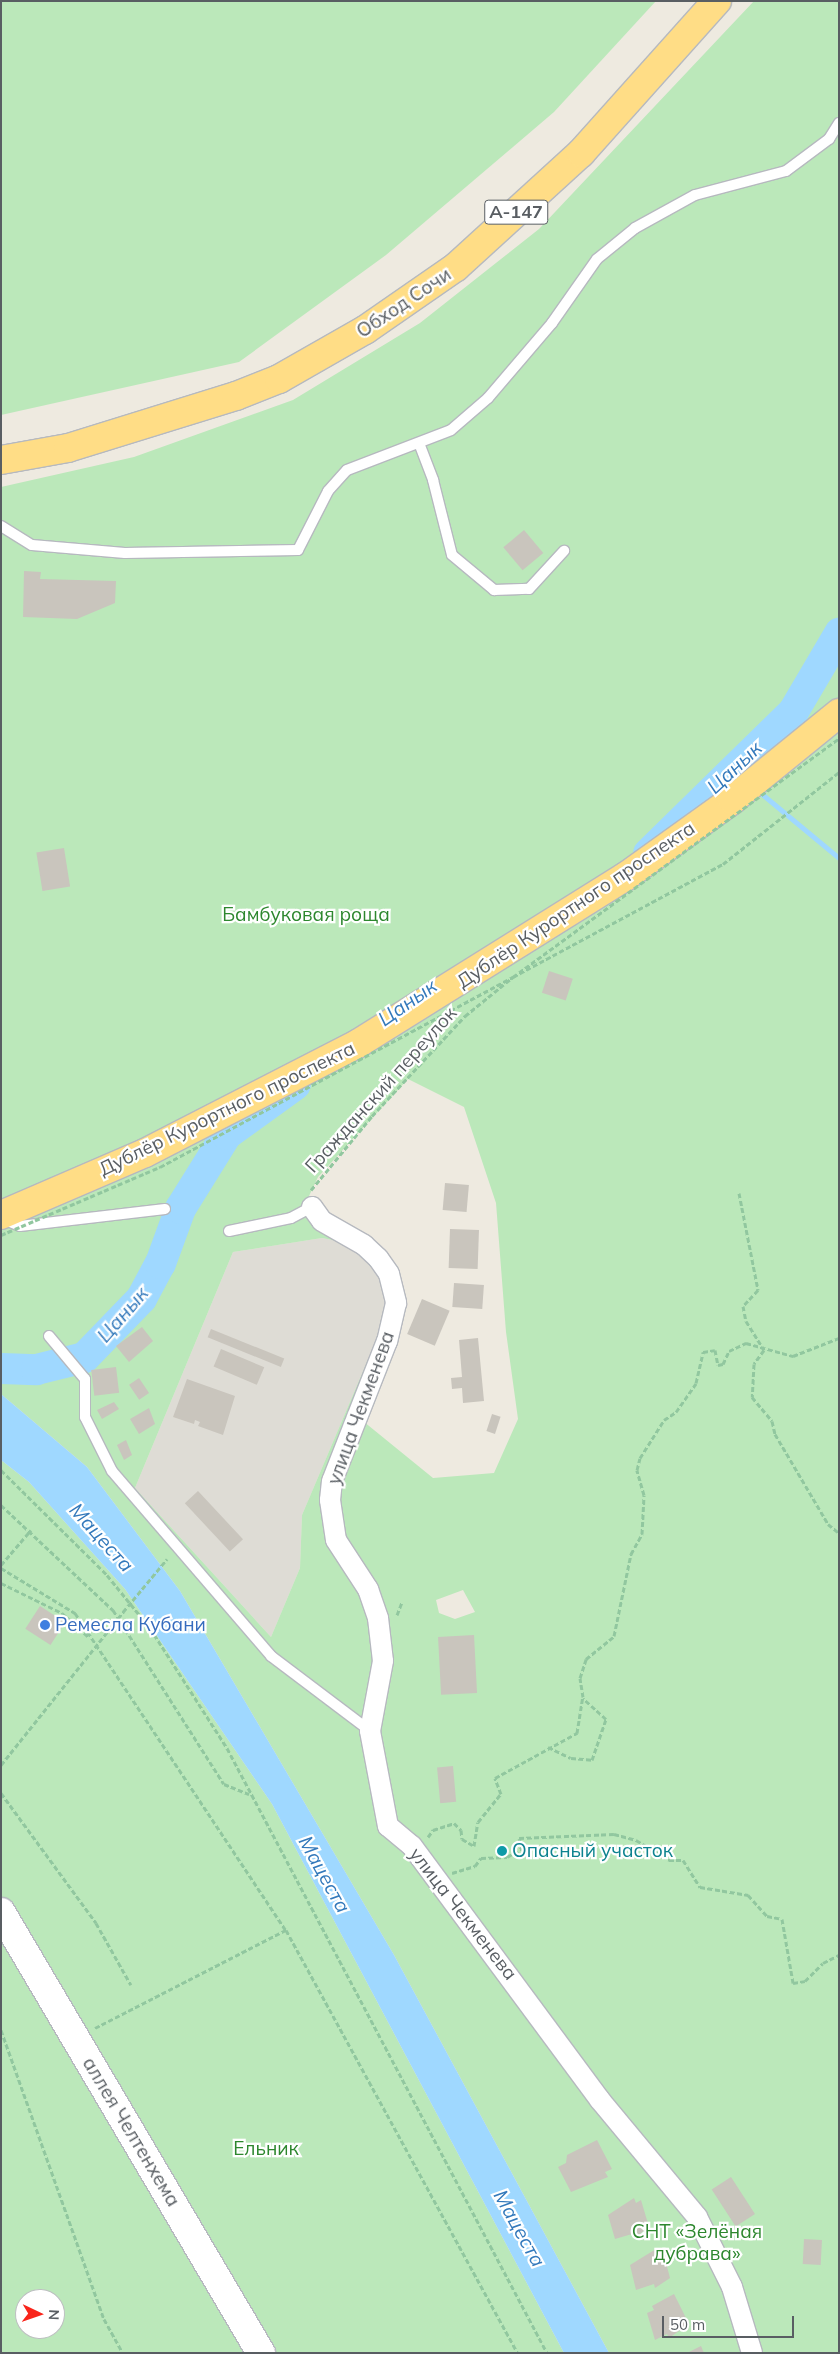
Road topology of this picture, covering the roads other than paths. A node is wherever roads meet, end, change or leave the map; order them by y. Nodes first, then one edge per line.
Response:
1 (717, 1) edge
2 (839, 124) edge
3 (418, 443) junction
4 (1, 460) edge
5 (1, 526) edge
6 (564, 551) dead end
7 (839, 713) edge
8 (312, 1207) joint
9 (165, 1209) dead end
10 (1, 1217) edge
11 (229, 1231) dead end
12 (49, 1336) dead end
13 (370, 1731) junction
14 (1, 1912) edge
15 (261, 2353) edge
16 (752, 2353) edge

1 - 4 highway, Обход Сочи / А-147
2 - 3 lane
3 - 5 lane
3 - 6 lane
7 - 10 highway, Дублёр Курортного проспекта
8 - 11 lane
8 - 13 street, улица Чекменева
9 - 10 lane
12 - 13 lane
13 - 16 street, улица Чекменева
14 - 15 main road, аллея Челтенхема

